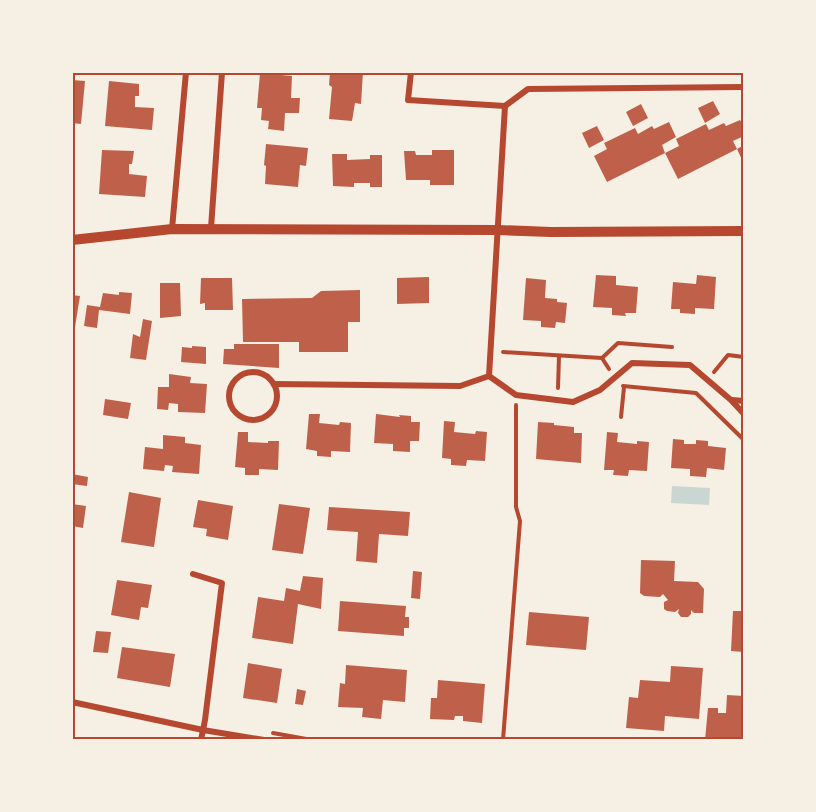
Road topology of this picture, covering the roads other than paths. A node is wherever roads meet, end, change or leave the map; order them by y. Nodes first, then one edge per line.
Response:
1 (186, 72) edge
2 (222, 72) edge
3 (411, 72) edge
4 (744, 87) edge
5 (506, 106) junction
6 (210, 228) junction
7 (172, 229) junction
8 (498, 230) junction
9 (744, 231) edge
10 (72, 240) edge
11 (489, 376) junction
12 (274, 384) junction
13 (731, 400) junction
14 (744, 401) edge
15 (744, 414) edge
16 (193, 574) dead end
17 (72, 702) edge
18 (203, 730) junction
19 (201, 740) edge
20 (264, 740) edge

1 - 7 street
2 - 6 street
3 - 5 street
4 - 5 street
5 - 8 street
6 - 7 street
6 - 8 street
7 - 10 street
8 - 9 street
8 - 11 street
11 - 12 street
11 - 13 street
12 - 12 street
13 - 14 street
13 - 15 street
16 - 18 street
17 - 18 street
18 - 19 street
18 - 20 street

